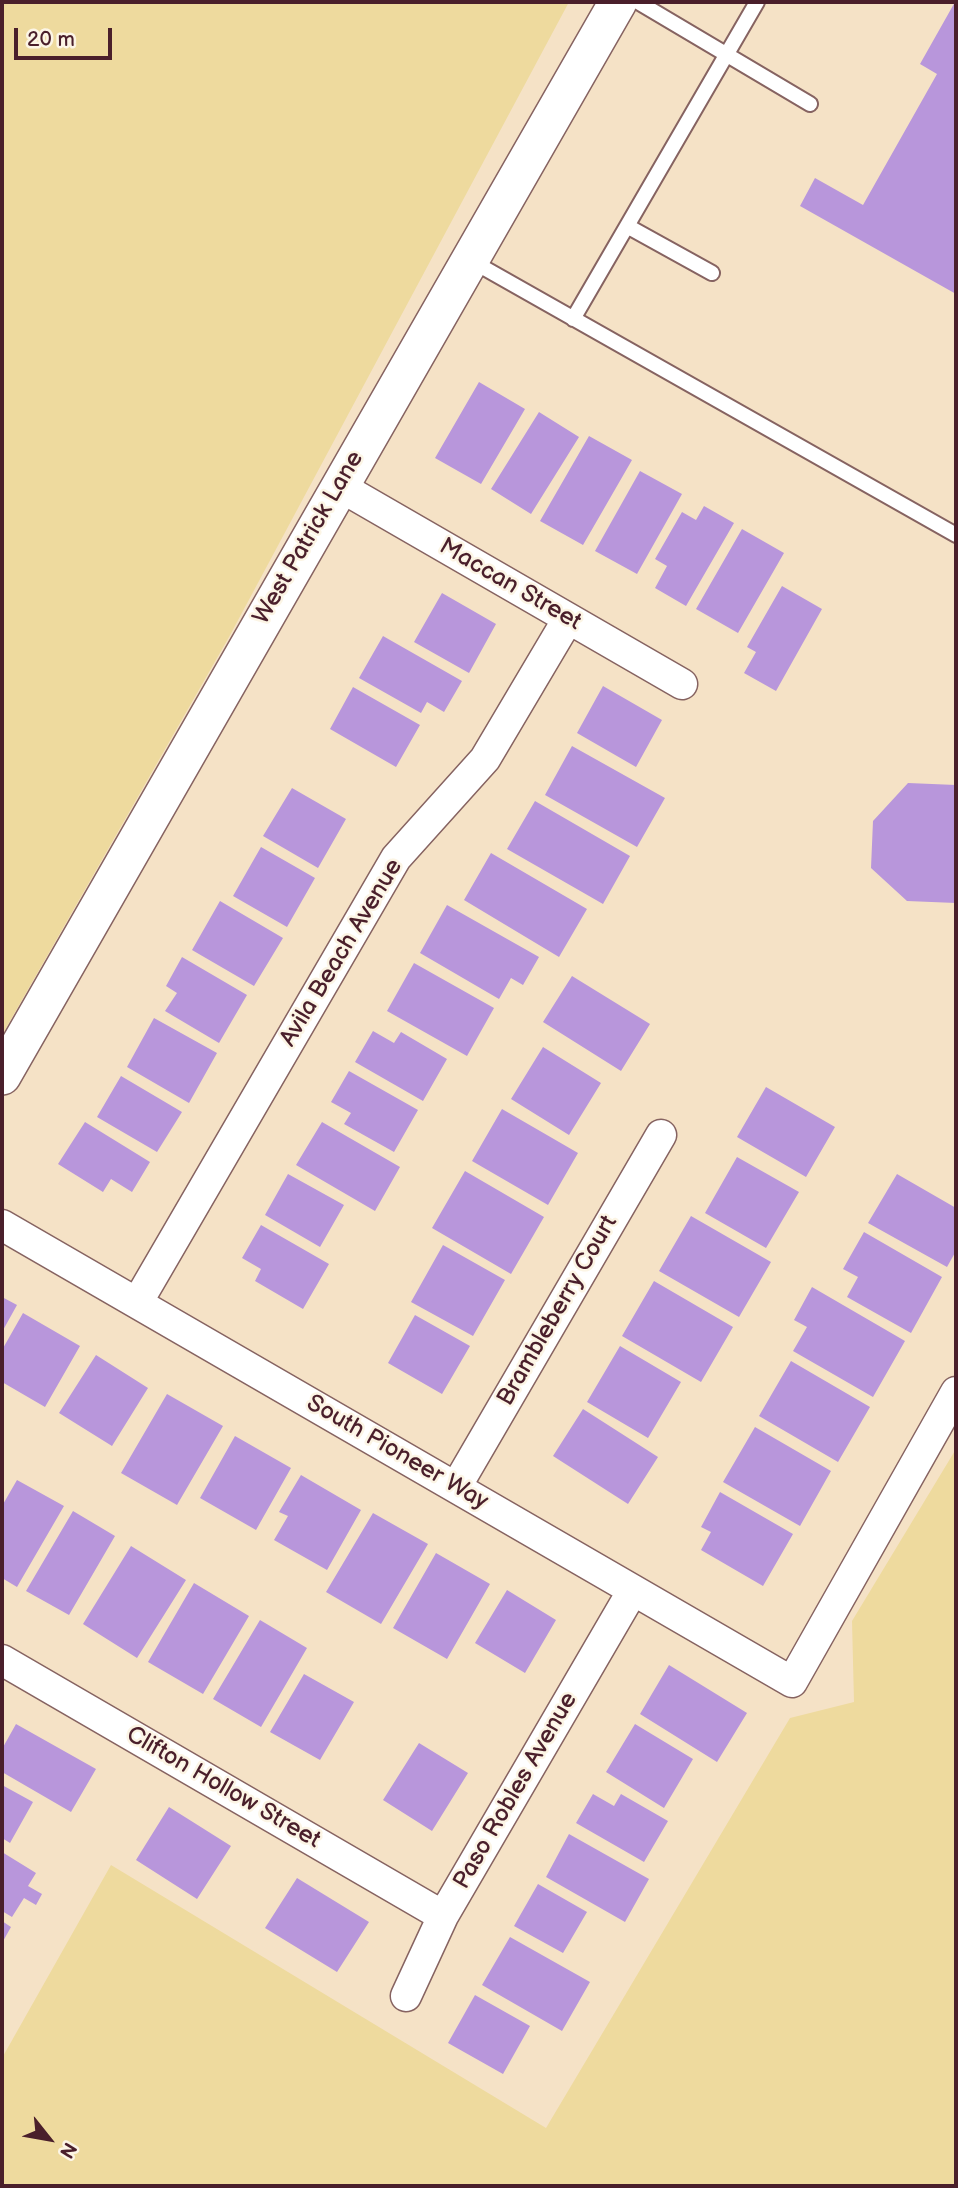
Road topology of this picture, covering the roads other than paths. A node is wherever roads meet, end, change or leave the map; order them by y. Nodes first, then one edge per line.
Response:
1 (618, 2) edge
2 (638, 2) edge
3 (757, 2) edge
4 (726, 56) junction
5 (810, 104) dead end
6 (627, 226) junction
7 (469, 260) junction
8 (712, 273) dead end
9 (573, 319) junction
10 (339, 486) junction
11 (956, 534) edge
12 (568, 619) junction
13 (682, 684) dead end
14 (2, 1076) edge
15 (661, 1135) dead end
16 (2, 1224) edge
17 (137, 1303) junction
18 (956, 1392) edge
19 (456, 1487) junction
20 (633, 1590) junction
21 (2, 1660) edge
22 (443, 1916) junction
23 (406, 1996) dead end

1 - 7 street, West Patrick Lane
2 - 4 lane
3 - 4 lane
4 - 5 lane
4 - 6 lane
6 - 8 lane
6 - 9 lane
7 - 9 lane
7 - 10 street, West Patrick Lane
9 - 11 lane
10 - 12 street, Maccan Street
10 - 14 street, West Patrick Lane
12 - 13 street, Maccan Street
12 - 17 street, Avila Beach Avenue
15 - 19 street, Brambleberry Court
16 - 17 street, South Pioneer Way
17 - 19 street, South Pioneer Way
18 - 20 street, South Pioneer Way
19 - 20 street, South Pioneer Way
20 - 22 street, Paso Robles Avenue
21 - 22 street, Clifton Hollow Street
22 - 23 street, Paso Robles Avenue

